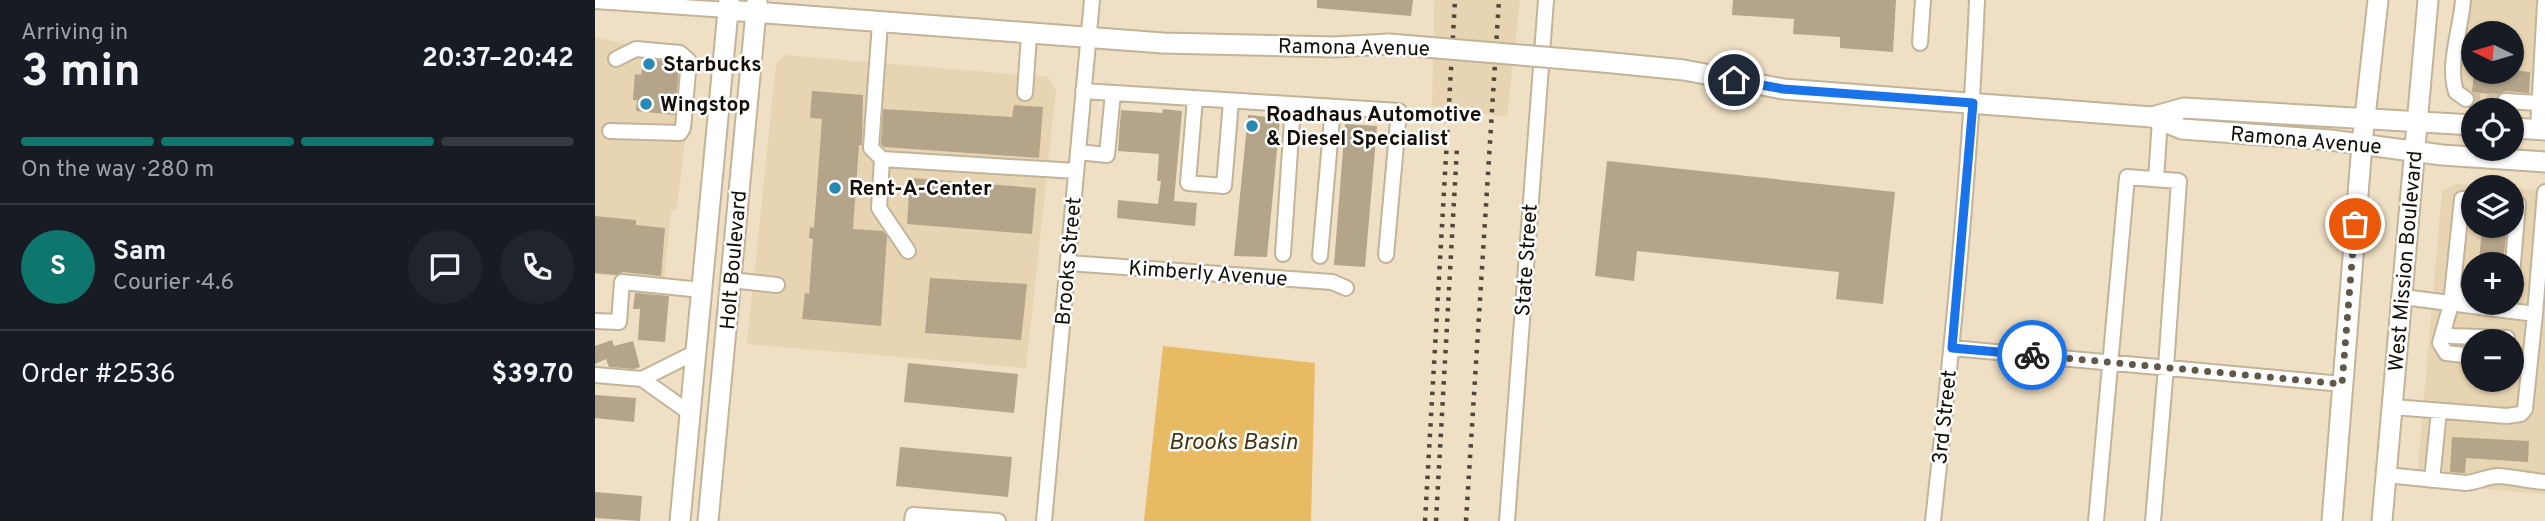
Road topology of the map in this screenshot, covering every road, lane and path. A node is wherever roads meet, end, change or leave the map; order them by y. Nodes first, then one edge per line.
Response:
1 (1092, 0) edge
2 (1546, 0) edge
3 (1923, 0) edge
4 (1977, 0) edge
5 (2378, 0) edge
6 (2428, 0) edge
7 (2463, 0) edge
8 (595, 1) edge
9 (2545, 3) edge
10 (728, 5) edge
11 (756, 6) edge
12 (880, 23) junction
13 (1029, 34) junction
14 (1088, 39) junction
15 (1920, 43) dead end
16 (615, 59) dead end
17 (1083, 91) junction
18 (1025, 93) dead end
19 (1113, 93) junction
20 (1195, 98) junction
21 (2465, 98) edge
22 (1231, 101) junction
23 (2524, 102) tunnel mouth
24 (1973, 103) junction
25 (2539, 103) junction
26 (1293, 105) junction
27 (1333, 107) junction
28 (2156, 119) junction
29 (2364, 120) junction
30 (2417, 122) junction
31 (2461, 124) edge
32 (2524, 129) edge
33 (2542, 130) edge
34 (610, 131) dead end
35 (2362, 144) junction
36 (1078, 152) junction
37 (2415, 152) junction
38 (882, 159) junction
39 (2545, 162) edge
40 (1076, 171) junction
41 (2155, 179) junction
42 (2545, 199) edge
43 (2524, 202) edge
44 (2461, 209) edge
45 (908, 251) dead end
46 (1283, 254) dead end
47 (1386, 255) dead end
48 (1319, 256) dead end
49 (1068, 263) junction
50 (731, 280) junction
51 (777, 285) dead end
52 (1346, 288) dead end
53 (702, 289) junction
54 (2541, 292) edge
55 (2403, 297) junction
56 (2461, 297) edge
57 (2452, 299) junction
58 (2461, 301) edge
59 (2524, 313) edge
60 (2535, 314) junction
61 (595, 321) edge
62 (2443, 332) junction
63 (2461, 337) edge
64 (1952, 348) junction
65 (696, 352) junction
66 (2461, 355) edge
67 (2110, 362) junction
68 (2166, 367) junction
69 (595, 375) edge
70 (642, 379) junction
71 (2342, 384) junction
72 (2393, 407) junction
73 (2439, 411) junction
74 (690, 413) junction
75 (2386, 475) junction
76 (2432, 480) junction
77 (2545, 482) edge
78 (680, 521) edge
79 (708, 521) edge
80 (912, 521) edge
81 (997, 521) edge
82 (1044, 521) edge
83 (1507, 521) edge
84 (1933, 521) edge
85 (2096, 521) edge
86 (2153, 521) edge
87 (2332, 521) edge
88 (2382, 521) edge

1 - 14 street, Brooks Street
2 - 83 street, State Street
3 - 15 street
4 - 24 street, 3rd Street
5 - 29 main road
6 - 30 main road, West Mission Boulevard
7 - 21 street
8 - 10 street, Ramona Avenue
9 - 25 street
10 - 11 main road, Ramona Avenue
10 - 53 main road, Holt Boulevard
11 - 12 main road, Ramona Avenue
11 - 50 main road, Holt Boulevard
12 - 13 main road, Ramona Avenue
12 - 38 street
13 - 14 main road, Ramona Avenue
13 - 18 street
14 - 17 street, Brooks Street
14 - 24 main road, Ramona Avenue, bridge
16 - 34 street
17 - 19 street
17 - 36 street, Brooks Street
19 - 20 street
19 - 36 street
20 - 22 street
20 - 22 street
22 - 26 street
23 - 25 street
24 - 28 main road, Ramona Avenue
24 - 64 street, 3rd Street
25 - 33 street
26 - 27 street
26 - 46 street
27 - 47 street
27 - 48 street
28 - 29 main road, Ramona Avenue
28 - 35 main road, Ramona Avenue
28 - 41 street
29 - 30 main road, Ramona Avenue
29 - 35 main road
30 - 31 main road, Ramona Avenue
30 - 37 main road, West Mission Boulevard
32 - 33 main road
35 - 37 main road, Ramona Avenue
35 - 71 main road
36 - 40 street, Brooks Street
37 - 39 main road, Ramona Avenue
37 - 55 main road, West Mission Boulevard
38 - 40 street
38 - 45 street
40 - 49 street, Brooks Street
41 - 67 street
41 - 68 street
42 - 43 street
42 - 54 street
44 - 57 street
49 - 52 street, Kimberly Avenue
49 - 82 street, Brooks Street
50 - 51 street
50 - 79 main road, Holt Boulevard
53 - 61 street
53 - 65 main road, Holt Boulevard
54 - 60 street
55 - 57 street
55 - 72 main road, West Mission Boulevard
56 - 57 street
57 - 58 street
57 - 62 street
59 - 60 street
60 - 73 street
62 - 63 street
62 - 66 street
64 - 67 street
64 - 84 street, 3rd Street
65 - 70 street
65 - 74 main road, Holt Boulevard
67 - 68 street
67 - 85 street
68 - 71 street
68 - 86 street
69 - 70 street
70 - 74 street
71 - 87 main road
72 - 73 street
72 - 75 main road, West Mission Boulevard
73 - 76 street
74 - 78 main road, Holt Boulevard
75 - 76 street
75 - 88 main road, West Mission Boulevard
76 - 77 street
80 - 81 street

